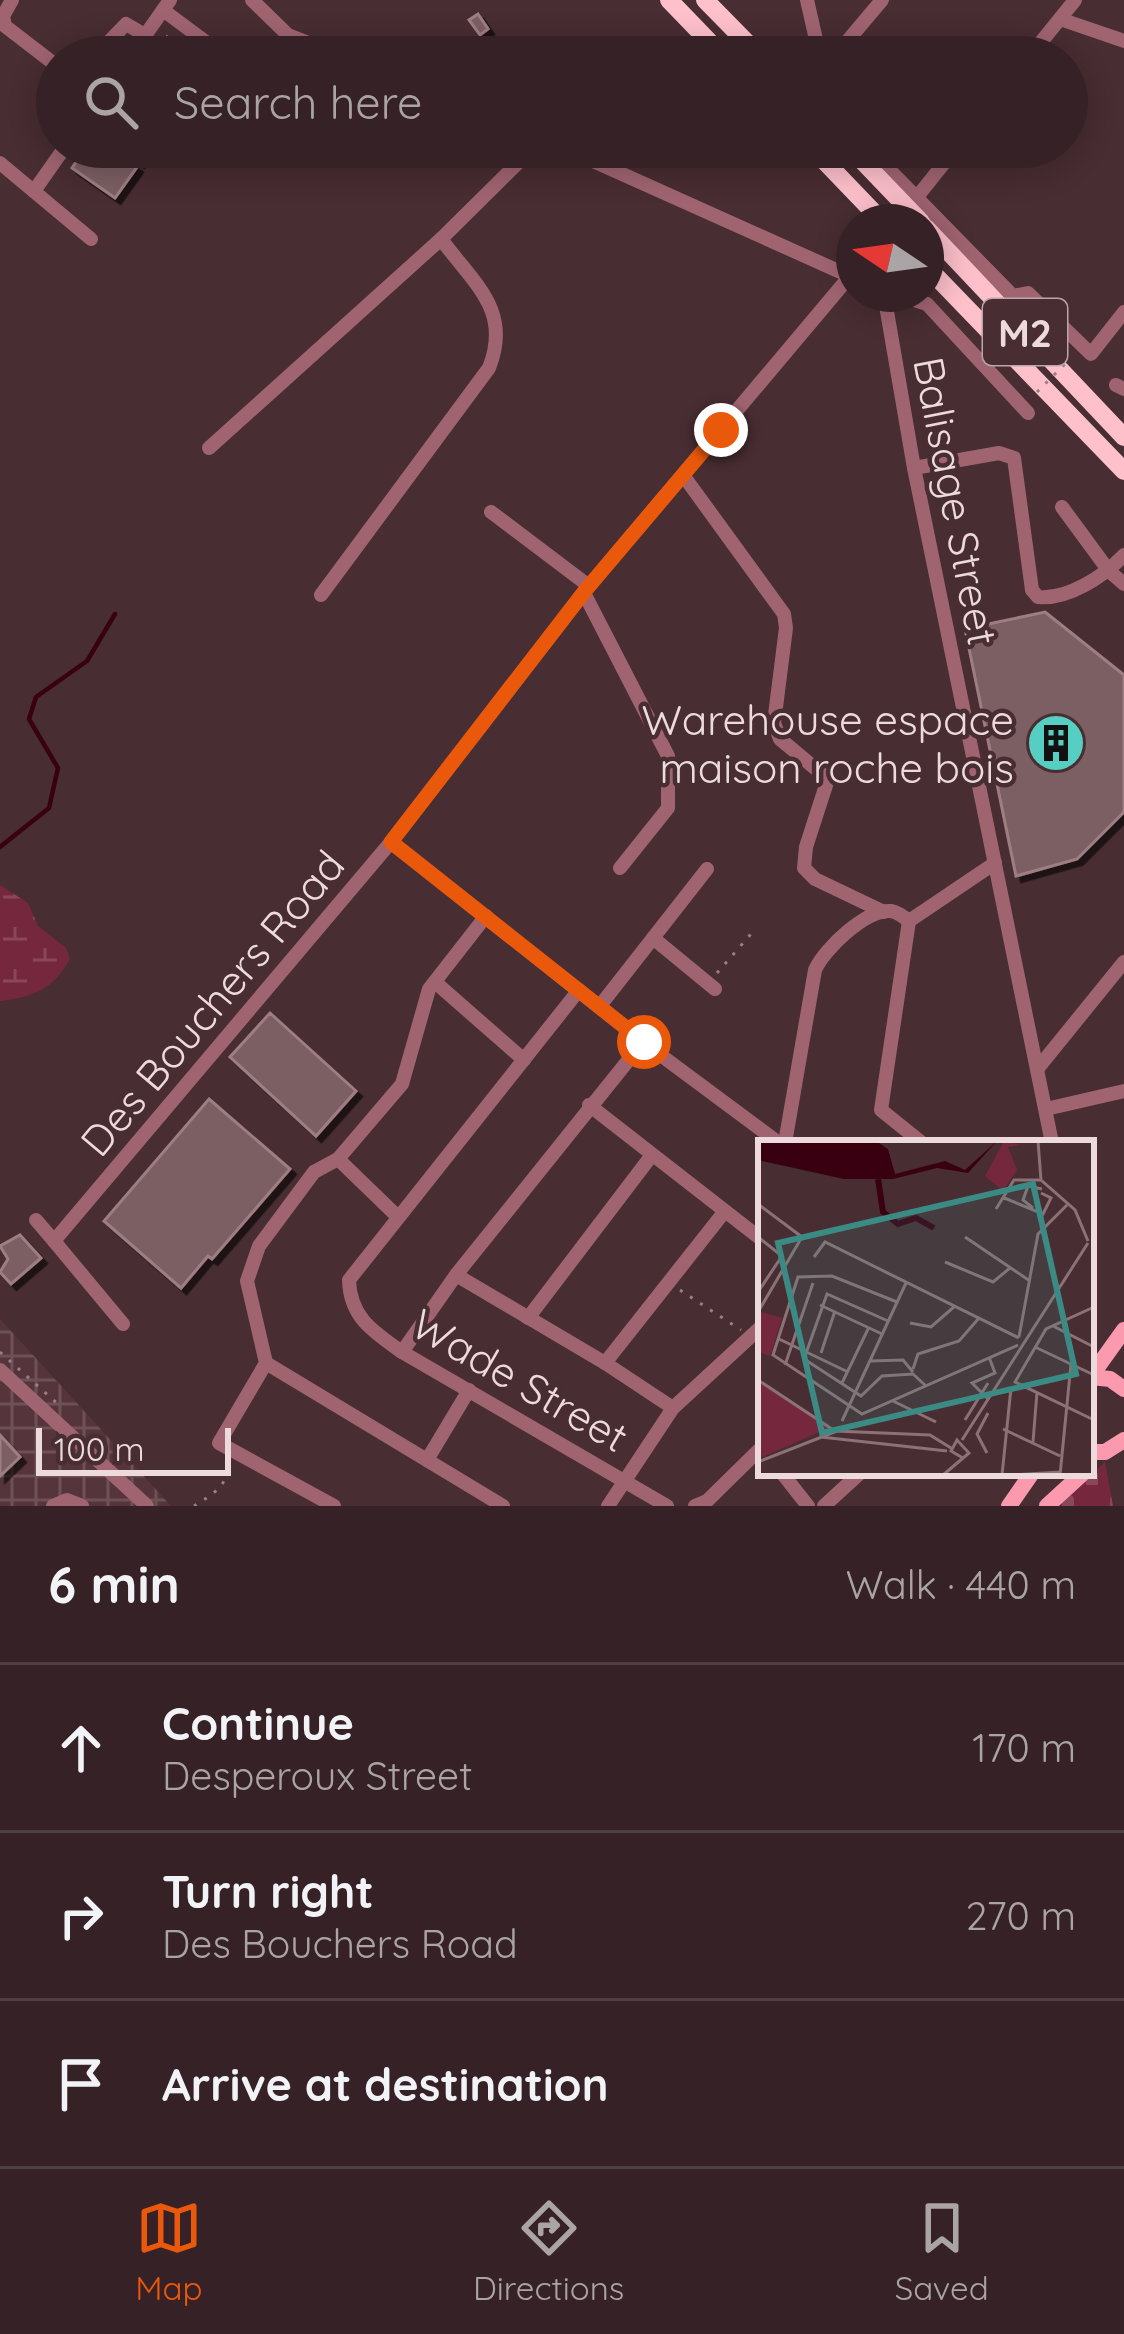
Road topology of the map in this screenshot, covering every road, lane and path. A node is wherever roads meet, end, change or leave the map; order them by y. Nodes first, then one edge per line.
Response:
1 (12, 0) edge
2 (252, 0) edge
3 (669, 0) edge
4 (705, 0) edge
5 (807, 0) edge
6 (882, 0) edge
7 (1075, 0) edge
8 (167, 5) edge
9 (1060, 20) junction
10 (145, 35) joint
11 (114, 36) edge
12 (202, 36) edge
13 (293, 36) edge
14 (704, 36) edge
15 (740, 36) edge
16 (815, 36) edge
17 (852, 36) edge
18 (1047, 36) edge
19 (1124, 41) edge
20 (36, 50) edge
21 (0, 163) edge
22 (50, 168) edge
23 (513, 168) edge
24 (609, 168) edge
25 (831, 168) edge
26 (869, 168) edge
27 (888, 168) edge
28 (940, 168) edge
29 (34, 191) junction
30 (917, 196) junction
31 (866, 204) edge
32 (903, 204) edge
33 (91, 239) dead end
34 (441, 239) junction
35 (944, 247) edge
36 (836, 270) edge
37 (944, 285) edge
38 (836, 296) edge
39 (887, 312) edge
40 (934, 312) edge
41 (1124, 312) edge
42 (1071, 358) dead end
43 (1037, 392) dead end
44 (1028, 413) dead end
45 (1124, 436) edge
46 (209, 448) dead end
47 (914, 468) junction
48 (1124, 471) edge
49 (683, 475) junction
50 (1062, 507) dead end
51 (491, 512) dead end
52 (1124, 555) edge
53 (1109, 571) junction
54 (1124, 584) edge
55 (586, 589) junction
56 (321, 595) dead end
57 (391, 842) junction
58 (995, 862) junction
59 (620, 868) dead end
60 (707, 869) dead end
61 (884, 912) junction
62 (486, 916) junction
63 (909, 921) junction
64 (751, 934) dead end
65 (653, 938) junction
66 (1124, 962) edge
67 (435, 982) junction
68 (712, 986) joint
69 (579, 990) junction
70 (599, 1007) junction
71 (644, 1042) junction
72 (524, 1060) junction
73 (1038, 1068) junction
74 (1124, 1091) edge
75 (589, 1106) junction
76 (1046, 1109) junction
77 (778, 1140) edge
78 (783, 1140) edge
79 (918, 1140) edge
80 (1051, 1140) edge
81 (652, 1155) junction
82 (338, 1159) junction
83 (725, 1211) junction
84 (398, 1217) junction
85 (37, 1220) dead end
86 (758, 1236) edge
87 (54, 1240) junction
88 (456, 1275) junction
89 (670, 1281) junction
90 (529, 1318) junction
91 (123, 1324) dead end
92 (1124, 1330) edge
93 (756, 1332) edge
94 (402, 1352) junction
95 (266, 1363) junction
96 (605, 1363) junction
97 (0, 1370) edge
98 (1094, 1372) edge
99 (1094, 1376) edge
100 (1124, 1389) edge
101 (469, 1390) junction
102 (673, 1408) junction
103 (219, 1443) junction
104 (758, 1451) edge
105 (427, 1460) junction
106 (784, 1476) edge
107 (857, 1476) edge
108 (1030, 1476) edge
109 (1080, 1476) edge
110 (624, 1480) junction
111 (53, 1506) edge
112 (82, 1506) edge
113 (146, 1506) edge
114 (194, 1506) edge
115 (334, 1506) edge
116 (503, 1506) edge
117 (608, 1506) edge
118 (667, 1506) edge
119 (695, 1506) edge
120 (808, 1506) edge
121 (824, 1506) edge
122 (1009, 1506) edge
123 (1047, 1506) edge

1 - 20 street
2 - 13 street
3 - 14 highway
4 - 15 highway
5 - 16 street
6 - 17 street
7 - 9 street
8 - 10 street
8 - 12 street
9 - 18 street
9 - 19 street
10 - 11 street
21 - 29 street
22 - 29 street
23 - 34 street
24 - 36 street
25 - 31 highway
26 - 32 highway, M2
27 - 30 street
28 - 30 street
29 - 33 street
30 - 41 street
34 - 46 street
34 - 56 street
35 - 45 highway, M2
37 - 48 highway, M2
38 - 49 street, Des Bouchers Road
39 - 47 street, Balisage Street
40 - 44 street
42 - 43 path, bridge
47 - 53 street
47 - 58 street, Balisage Street
49 - 55 street, Des Bouchers Road
49 - 61 street
50 - 53 street
51 - 55 street
52 - 53 street
53 - 54 street
55 - 57 street, Des Bouchers Road
55 - 59 street
57 - 62 street
57 - 87 street, Des Bouchers Road
58 - 63 street
58 - 73 street, Balisage Street
60 - 65 street
61 - 63 street
61 - 78 street
62 - 67 street
62 - 69 street
63 - 79 street
64 - 68 path
65 - 68 street
65 - 70 street
66 - 73 street
67 - 72 street
67 - 82 street
69 - 70 street
69 - 72 street
70 - 71 street
71 - 75 street
71 - 77 street
72 - 84 street
73 - 76 street, Balisage Street
74 - 76 street
75 - 81 street
75 - 88 street
76 - 80 street, Balisage Street
81 - 83 street
81 - 90 street
82 - 84 street
82 - 95 street
83 - 86 street
83 - 89 street
84 - 94 street, Wade Street
85 - 87 street
87 - 91 street
88 - 90 street
88 - 94 street
89 - 93 path
89 - 96 street
90 - 96 street
92 - 98 main road
93 - 102 street
94 - 101 street, Wade Street
95 - 103 street
95 - 105 street
96 - 102 street
97 - 113 street
99 - 100 main road
101 - 105 street
101 - 110 street, Wade Street
102 - 110 street
103 - 114 path
103 - 115 street
104 - 119 street
105 - 116 street
106 - 120 street
107 - 121 street
108 - 122 main road
109 - 123 main road
110 - 117 street
110 - 118 street, Wade Street
111 - 112 street

